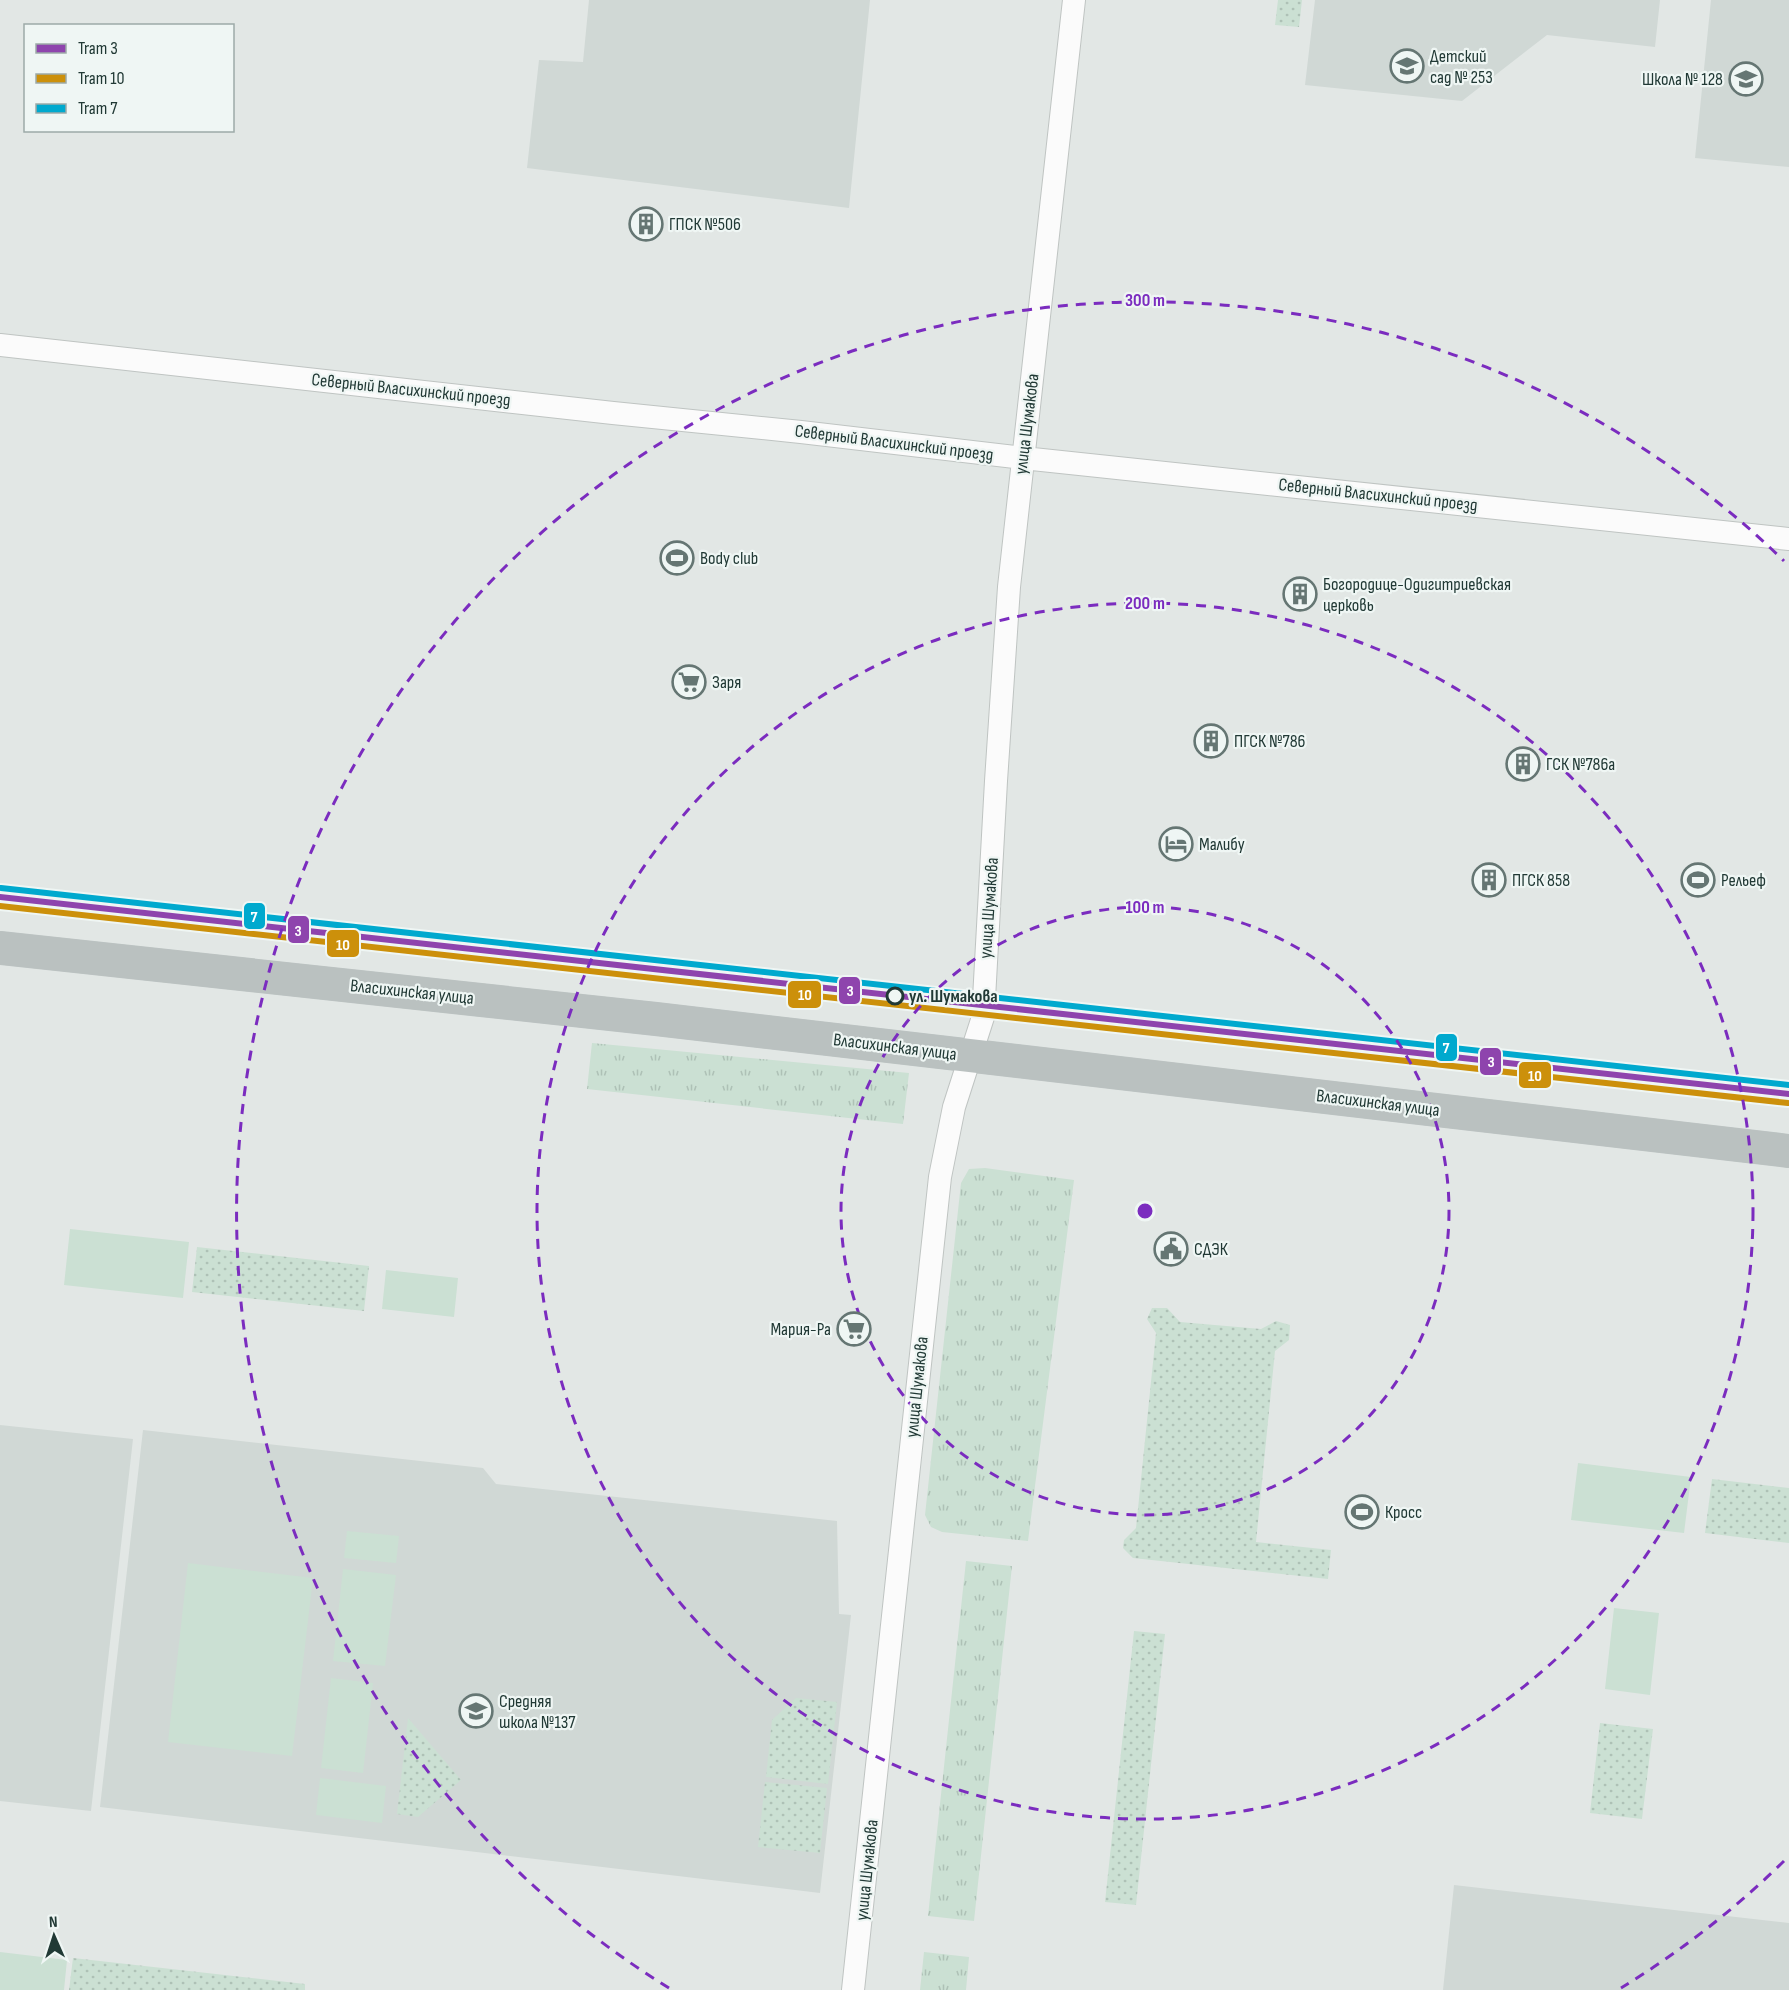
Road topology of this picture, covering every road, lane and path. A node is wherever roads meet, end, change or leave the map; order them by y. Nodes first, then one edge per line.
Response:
1 (1074, 0) edge
2 (0, 345) edge
3 (1023, 458) junction
4 (1789, 539) edge
5 (0, 948) edge
6 (970, 1056) junction
7 (1789, 1151) edge
8 (853, 1990) edge

1 - 3 street, улица Шумакова
2 - 3 street, Северный Власихинский проезд
3 - 4 street, Северный Власихинский проезд
3 - 6 street, улица Шумакова
5 - 6 highway, Власихинская улица
6 - 7 highway, Власихинская улица
6 - 8 street, улица Шумакова

